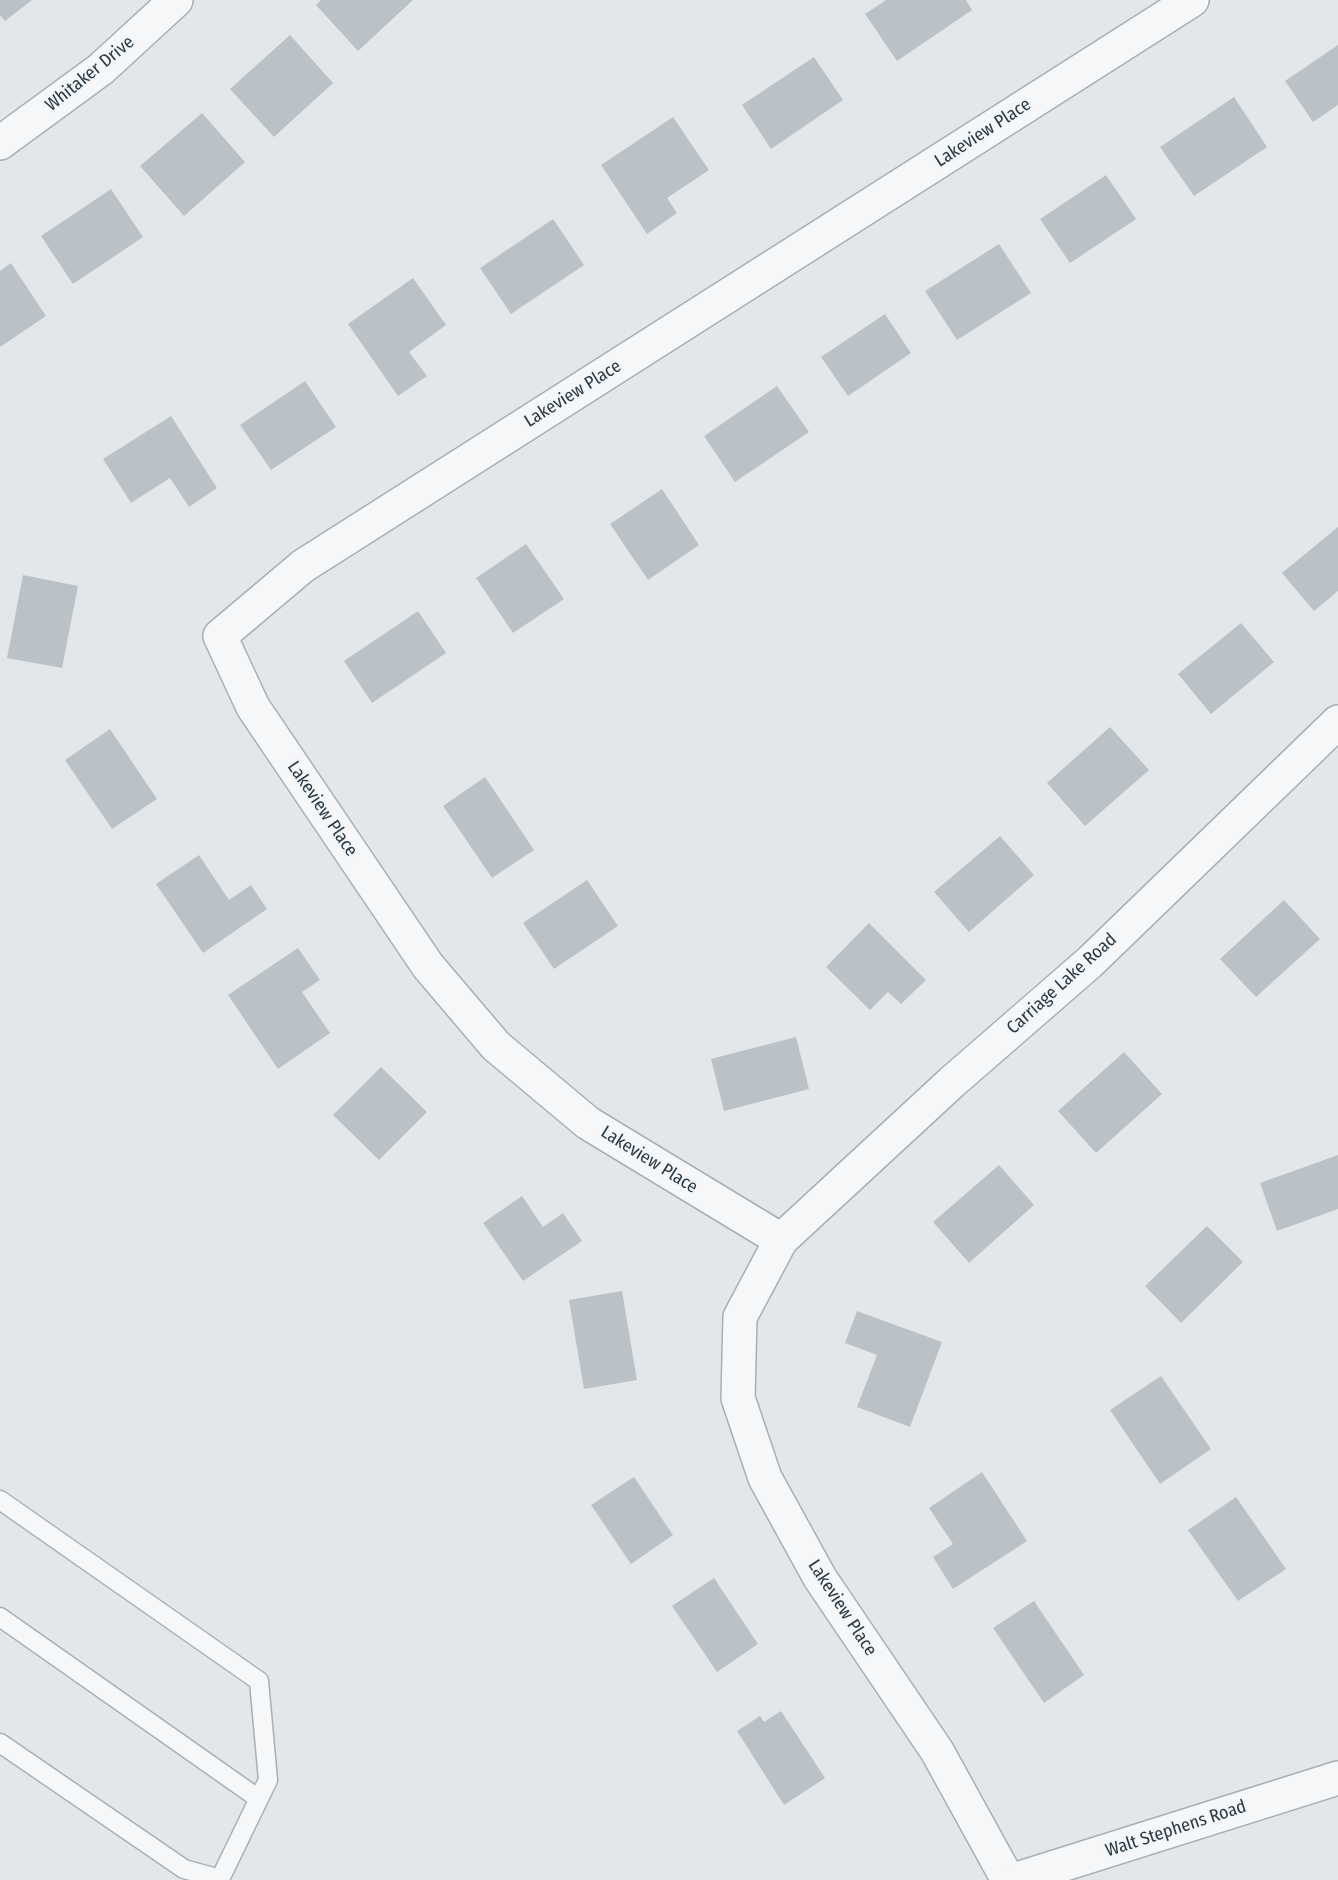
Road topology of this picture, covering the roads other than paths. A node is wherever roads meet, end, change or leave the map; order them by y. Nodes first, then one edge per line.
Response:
1 (176, 0) edge
2 (1192, 0) edge
3 (0, 143) edge
4 (1338, 722) edge
5 (781, 1240) junction
6 (0, 1500) edge
7 (0, 1617) edge
8 (0, 1743) edge
9 (1338, 1778) edge
10 (259, 1799) junction
11 (186, 1875) edge
12 (1008, 1880) edge
13 (1014, 1880) edge

1 - 3 street, Whitaker Drive
2 - 5 street, Lakeview Place
4 - 5 street, Carriage Lake Road
5 - 12 street, Lakeview Place
6 - 10 lane
7 - 10 lane
8 - 11 lane
9 - 13 street, Walt Stephens Road
10 - 11 lane

